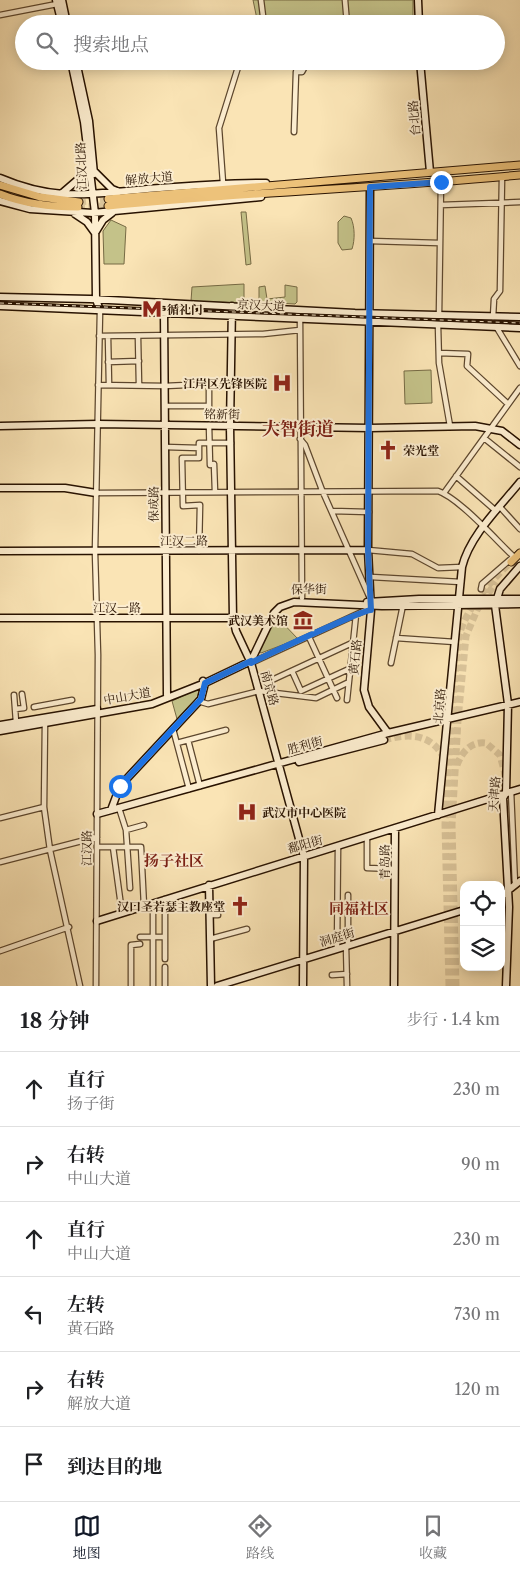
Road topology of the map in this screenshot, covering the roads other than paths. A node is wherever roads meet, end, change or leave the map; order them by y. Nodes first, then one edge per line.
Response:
1 (261, 0) edge
2 (345, 0) edge
3 (418, 0) edge
4 (59, 2) edge
5 (0, 15) edge
6 (61, 15) edge
7 (64, 15) edge
8 (263, 15) edge
9 (346, 15) edge
10 (419, 15) edge
11 (73, 70) edge
12 (78, 70) edge
13 (237, 70) edge
14 (303, 70) edge
15 (421, 70) edge
16 (296, 72) joint
17 (294, 132) dead end
18 (520, 165) edge
19 (91, 170) junction
20 (430, 172) junction
21 (520, 176) edge
22 (502, 177) junction
23 (0, 178) edge
24 (441, 182) junction
25 (223, 183) junction
26 (302, 183) junction
27 (0, 185) edge
28 (370, 187) junction
29 (120, 192) junction
30 (297, 193) junction
31 (0, 194) edge
32 (59, 195) junction
33 (93, 195) junction
34 (503, 202) junction
35 (520, 202) edge
36 (2, 203) edge
37 (441, 205) junction
38 (117, 211) junction
39 (71, 213) junction
40 (95, 213) junction
41 (96, 233) junction
42 (370, 241) junction
43 (439, 243) junction
44 (0, 297) edge
45 (96, 299) junction
46 (0, 306) edge
47 (232, 306) junction
48 (100, 311) junction
49 (164, 313) junction
50 (370, 313) junction
51 (232, 315) junction
52 (439, 315) junction
53 (493, 317) junction
54 (520, 317) edge
55 (300, 318) junction
56 (371, 321) junction
57 (438, 325) junction
58 (496, 328) junction
59 (520, 328) edge
60 (300, 330) junction
61 (232, 334) junction
62 (99, 336) junction
63 (108, 336) junction
64 (165, 336) junction
65 (138, 337) junction
66 (439, 353) junction
67 (139, 361) junction
68 (108, 362) junction
69 (520, 366) edge
70 (231, 383) junction
71 (209, 384) junction
72 (98, 385) junction
73 (109, 385) junction
74 (139, 386) junction
75 (165, 386) junction
76 (520, 388) edge
77 (508, 404) junction
78 (165, 406) junction
79 (98, 424) junction
80 (165, 425) junction
81 (0, 426) edge
82 (209, 426) junction
83 (230, 426) junction
84 (450, 426) junction
85 (300, 427) junction
86 (370, 428) junction
87 (490, 429) junction
88 (484, 438) junction
89 (300, 439) junction
90 (209, 443) junction
91 (231, 443) junction
92 (520, 445) edge
93 (165, 447) junction
94 (199, 448) junction
95 (520, 467) edge
96 (456, 476) junction
97 (520, 482) edge
98 (0, 488) edge
99 (322, 490) junction
100 (369, 490) junction
101 (232, 491) junction
102 (300, 491) junction
103 (164, 492) junction
104 (182, 492) junction
105 (215, 492) junction
106 (96, 493) junction
107 (444, 493) junction
108 (498, 509) junction
109 (332, 511) junction
110 (369, 512) junction
111 (483, 528) junction
112 (520, 530) edge
113 (302, 550) junction
114 (350, 550) junction
115 (368, 550) junction
116 (0, 551) edge
117 (165, 551) junction
118 (199, 551) junction
119 (232, 551) junction
120 (95, 552) junction
121 (517, 559) edge
122 (462, 567) junction
123 (370, 577) junction
124 (460, 582) junction
125 (481, 589) dead end
126 (302, 598) junction
127 (520, 599) edge
128 (458, 602) junction
129 (496, 602) junction
130 (520, 604) edge
131 (403, 605) junction
132 (372, 606) junction
133 (356, 616) junction
134 (0, 618) edge
135 (166, 618) junction
136 (234, 618) junction
137 (97, 619) junction
138 (309, 637) dead end
139 (396, 638) junction
140 (455, 642) junction
141 (352, 643) junction
142 (319, 658) junction
143 (250, 660) junction
144 (391, 663) dead end
145 (349, 669) junction
146 (292, 671) junction
147 (328, 678) junction
148 (272, 680) dead end
149 (203, 681) junction
150 (347, 683) junction
151 (333, 689) junction
152 (259, 691) junction
153 (22, 694) dead end
154 (14, 695) dead end
155 (167, 695) junction
156 (337, 698) dead end
157 (72, 700) dead end
158 (347, 700) dead end
159 (198, 701) junction
160 (520, 702) edge
161 (508, 704) junction
162 (15, 709) junction
163 (97, 711) junction
164 (449, 718) junction
165 (43, 719) junction
166 (16, 722) junction
167 (0, 725) edge
168 (173, 729) junction
169 (226, 730) dead end
170 (0, 731) edge
171 (388, 733) junction
172 (188, 740) junction
173 (384, 740) tunnel mouth
174 (176, 743) junction
175 (288, 761) junction
176 (280, 763) junction
177 (200, 786) junction
178 (189, 789) junction
179 (520, 789) edge
180 (509, 792) junction
181 (44, 807) junction
182 (119, 808) junction
183 (111, 810) junction
184 (508, 813) tunnel mouth
185 (97, 814) junction
186 (438, 815) junction
187 (0, 818) edge
188 (144, 825) dead end
189 (395, 828) junction
190 (126, 830) junction
191 (97, 837) junction
192 (367, 837) junction
193 (338, 846) junction
194 (97, 847) junction
195 (114, 847) junction
196 (127, 847) junction
197 (50, 850) junction
198 (304, 857) junction
199 (0, 862) edge
200 (395, 869) junction
201 (518, 882) edge
202 (209, 885) junction
203 (130, 888) dead end
204 (508, 891) junction
205 (505, 893) edge
206 (348, 895) dead end
207 (165, 899) junction
208 (153, 903) junction
209 (144, 906) junction
210 (460, 911) edge
211 (122, 913) junction
212 (210, 915) junction
213 (218, 915) dead end
214 (97, 921) junction
215 (69, 927) junction
216 (247, 929) dead end
217 (395, 931) junction
218 (140, 937) dead end
219 (153, 937) junction
220 (165, 937) junction
221 (210, 939) junction
222 (140, 944) dead end
223 (347, 946) junction
224 (337, 949) junction
225 (0, 951) edge
226 (165, 958) dead end
227 (304, 959) junction
228 (165, 967) dead end
229 (347, 974) junction
230 (332, 975) dead end
231 (80, 986) edge
232 (96, 986) edge
233 (131, 986) edge
234 (153, 986) edge
235 (165, 986) edge
236 (211, 986) edge
237 (217, 986) edge
238 (303, 986) edge
239 (347, 986) edge
240 (394, 986) edge
241 (506, 986) edge

1 - 8 street
2 - 9 street
3 - 10 street
4 - 5 street
4 - 6 street
4 - 7 street
11 - 19 street, 江汉北路
12 - 19 street, 江汉北路
13 - 25 street
14 - 16 street
15 - 20 street, 台北路
16 - 17 street
18 - 20 main road, 解放大道
19 - 29 street
19 - 32 street
19 - 33 street, 江汉北路
20 - 26 main road, 解放大道
21 - 22 main road, 解放大道
22 - 24 main road, 解放大道
22 - 34 street
23 - 32 street, 解放大道
24 - 28 main road, 解放大道
24 - 37 street
25 - 26 street, 解放大道
25 - 29 street, 解放大道
26 - 30 main road, 解放大道
27 - 31 main road
28 - 30 main road, 解放大道
28 - 42 street, 黄石路
29 - 33 street, 解放大道
30 - 38 street, 解放大道
32 - 33 street, 解放大道
33 - 40 street
34 - 35 street
34 - 37 street
34 - 53 street
36 - 39 street, 解放大道
37 - 43 street
38 - 40 street, 解放大道
38 - 41 street
39 - 40 street, 解放大道
39 - 41 street
40 - 41 street
41 - 45 street
42 - 43 street
42 - 50 street, 黄石路
43 - 52 street
44 - 45 street, 京汉大道
45 - 47 street, 京汉大道
45 - 48 street
46 - 48 street, 京汉大道
47 - 50 street, 京汉大道
47 - 51 street, 南京路
48 - 49 street, 京汉大道
48 - 62 street, 江汉路
49 - 51 street, 京汉大道
49 - 64 street, 保成路
50 - 52 street, 京汉大道
50 - 56 street, 黄石路
51 - 55 street, 京汉大道
51 - 61 street, 南京路
52 - 53 street, 京汉大道
53 - 54 street, 京汉大道
55 - 56 street, 京汉大道
55 - 60 street
56 - 57 street, 京汉大道
56 - 86 street, 黄石路
57 - 58 street, 京汉大道
57 - 66 street
58 - 59 street, 京汉大道
58 - 69 street
60 - 61 street
60 - 85 street
61 - 64 street
61 - 70 street, 南京路
62 - 63 street
62 - 72 street, 江汉路
63 - 65 street
63 - 68 street
64 - 65 street
64 - 75 street, 保成路
65 - 67 street
66 - 77 street
66 - 84 street
67 - 68 street
67 - 74 street
68 - 73 street
70 - 71 street
70 - 83 street, 南京路
71 - 75 street
71 - 78 street
72 - 73 street
72 - 79 street, 江汉路
73 - 74 street
74 - 75 street
75 - 78 street, 保成路
76 - 77 street
77 - 87 street
78 - 80 street, 保成路
79 - 80 street, 铭新街
79 - 81 street, 铭新街
79 - 106 street, 江汉路
80 - 82 street, 铭新街
80 - 93 street, 保成路
82 - 83 street, 铭新街
82 - 90 street
83 - 85 street, 铭新街
83 - 91 street, 南京路
84 - 86 street, 铭新街
84 - 87 street, 铭新街
85 - 86 street, 铭新街
85 - 89 street
86 - 100 street, 黄石路
87 - 88 street
87 - 92 street, 铭新街
88 - 95 street
88 - 96 street
89 - 99 street
89 - 102 street
90 - 91 street
90 - 94 street
90 - 105 street
91 - 101 street, 南京路
93 - 94 street
93 - 103 street, 保成路
94 - 104 street
96 - 107 street
96 - 108 street
97 - 108 street, 北京路
98 - 106 street
99 - 100 street
99 - 102 street
99 - 109 street
100 - 107 street
100 - 110 street, 黄石路
101 - 102 street
101 - 105 street
101 - 119 street, 南京路
102 - 113 street
103 - 104 street
103 - 106 street
103 - 117 street, 保成路
104 - 105 street
104 - 118 street
106 - 120 street, 江汉路
107 - 111 street
108 - 111 street, 北京路
108 - 112 street
109 - 110 street
109 - 114 street
110 - 115 street, 黄石路
111 - 121 street
111 - 122 street, 北京路
113 - 114 street, 江汉二路
113 - 119 street, 江汉二路
113 - 126 street
114 - 115 street, 江汉二路
114 - 132 street
115 - 122 street
115 - 123 street, 黄石路
116 - 120 street, 江汉二路
117 - 118 street, 江汉二路
117 - 120 street, 江汉二路
117 - 135 street, 保成路
118 - 119 street, 江汉二路
119 - 136 street, 南京路
120 - 137 street, 江汉路
121 - 125 street
121 - 129 street
122 - 124 street, 北京路
123 - 124 street
123 - 132 street, 黄石路
124 - 128 street, 北京路
126 - 132 street, 保华街
126 - 143 street, 保华街
127 - 129 street, 中山大道
128 - 129 street, 中山大道
128 - 131 street, 中山大道
128 - 132 street, 中山大道
128 - 140 street, 北京路
129 - 130 street, 中山大道
129 - 161 street, 天津路
131 - 132 street, 中山大道
131 - 139 street
132 - 133 street, 中山大道
132 - 143 street, 保华街
132 - 171 street, 黄石路
133 - 141 street
133 - 143 street, 中山大道
134 - 137 street, 江汉一路
135 - 136 street, 江汉一路
135 - 137 street, 江汉一路
135 - 155 street, 保成路
136 - 143 street, 南京路
137 - 163 street, 江汉路
138 - 142 street
139 - 140 street
139 - 144 street
140 - 164 street, 北京路
141 - 142 street
141 - 145 street
142 - 146 street
142 - 147 street
143 - 149 street, 中山大道
143 - 152 street, 南京路
145 - 147 street
145 - 150 street
146 - 147 street
146 - 148 street
147 - 151 street
149 - 155 street, 中山大道
149 - 159 street
149 - 163 street, 中山大道
150 - 151 street
150 - 158 street
151 - 152 street
151 - 156 street
152 - 159 street
152 - 176 street, 南京路
153 - 162 street
154 - 162 street
155 - 163 street, 中山大道
157 - 165 street
159 - 168 street
160 - 161 street, 胜利街
161 - 164 street, 胜利街
161 - 180 street, 天津路
162 - 166 street
163 - 165 street, 中山大道
163 - 185 street, 江汉路
164 - 171 street, 胜利街
164 - 186 street, 北京路
165 - 166 street, 中山大道
165 - 170 street, 中山大道
165 - 181 street
166 - 167 street, 中山大道
168 - 174 street
168 - 183 street
169 - 172 street
171 - 175 street, 胜利街
172 - 174 street
172 - 177 street
173 - 175 street
174 - 178 street
175 - 176 street, 胜利街
176 - 177 street, 胜利街
176 - 198 street, 南京路
177 - 178 street, 胜利街
178 - 182 street, 胜利街
179 - 180 street, 鄱阳街
180 - 186 street, 鄱阳街
180 - 201 street
180 - 204 street, 天津路
181 - 187 street
181 - 197 street
182 - 183 street, 胜利街
182 - 190 street
183 - 185 street, 胜利街
184 - 204 street
185 - 191 street, 江汉路
186 - 189 street, 鄱阳街
188 - 190 street
189 - 192 street, 鄱阳街
189 - 200 street, 青岛路
190 - 196 street
191 - 194 street, 江汉路
191 - 197 street
192 - 193 street, 鄱阳街
192 - 200 street
193 - 198 street, 鄱阳街
193 - 224 street
194 - 195 street
194 - 214 street, 江汉路
195 - 196 street
195 - 211 street
196 - 203 street
196 - 209 street
197 - 199 street
197 - 215 street
198 - 202 street, 鄱阳街
198 - 227 street, 南京路
200 - 217 street, 青岛路
201 - 204 street
202 - 207 street, 鄱阳街
202 - 212 street
204 - 205 street
204 - 241 street, 天津路
206 - 223 street
207 - 208 street, 鄱阳街
207 - 220 street
208 - 209 street, 鄱阳街
208 - 219 street
209 - 211 street, 鄱阳街
210 - 217 street, 洞庭街
211 - 214 street, 鄱阳街
212 - 213 street
212 - 221 street
214 - 232 street, 江汉路
215 - 225 street
215 - 231 street
216 - 221 street
217 - 223 street, 洞庭街
217 - 240 street, 青岛路
218 - 219 street
219 - 220 street
219 - 234 street
220 - 226 street
221 - 236 street
222 - 233 street
223 - 224 street, 洞庭街
223 - 229 street
224 - 227 street, 洞庭街
227 - 237 street, 洞庭街
227 - 238 street, 南京路
228 - 235 street
229 - 230 street
229 - 239 street

